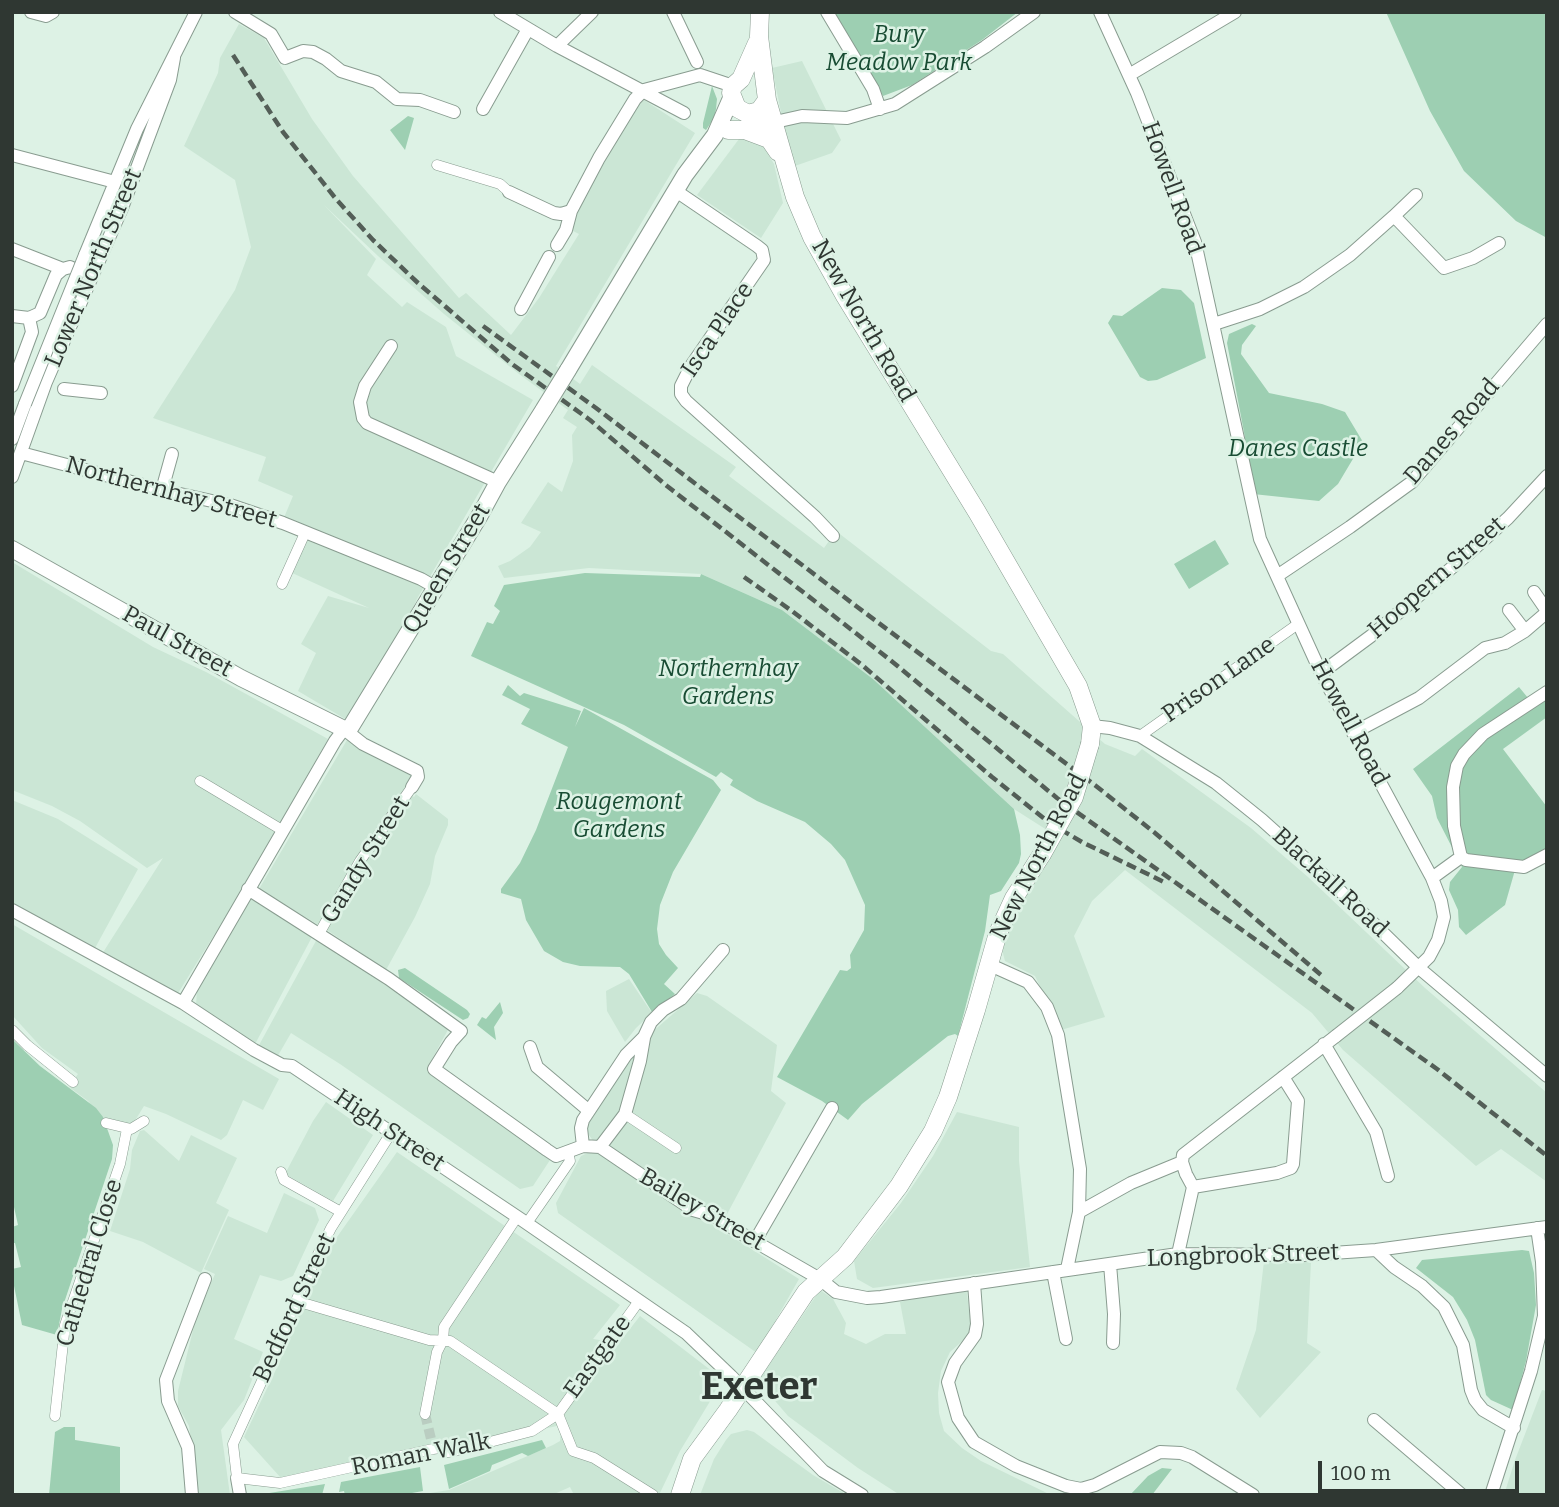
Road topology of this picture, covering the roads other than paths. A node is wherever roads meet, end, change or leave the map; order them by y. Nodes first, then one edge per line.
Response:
1 (31, 12) edge
2 (52, 12) edge
3 (197, 12) edge
4 (235, 12) edge
5 (500, 12) edge
6 (592, 12) edge
7 (673, 12) edge
8 (760, 12) edge
9 (827, 12) edge
10 (1034, 12) edge
11 (1100, 12) edge
12 (1235, 12) edge
13 (528, 29) junction
14 (759, 36) junction
15 (557, 46) junction
16 (174, 58) junction
17 (696, 61) dead end
18 (1129, 75) junction
19 (736, 87) junction
20 (643, 90) junction
21 (766, 92) junction
22 (880, 108) junction
23 (483, 109) dead end
24 (454, 112) dead end
25 (684, 113) dead end
26 (748, 113) junction
27 (772, 131) junction
28 (722, 133) junction
29 (12, 155) edge
30 (437, 165) dead end
31 (116, 182) junction
32 (676, 191) junction
33 (509, 192) joint
34 (1416, 195) dead end
35 (571, 211) junction
36 (1394, 216) junction
37 (1499, 243) dead end
38 (557, 246) dead end
39 (12, 249) edge
40 (549, 257) dead end
41 (63, 269) junction
42 (92, 277) junction
43 (522, 309) dead end
44 (12, 316) edge
45 (29, 318) junction
46 (1214, 324) junction
47 (1547, 324) edge
48 (391, 346) dead end
49 (54, 385) junction
50 (12, 386) edge
51 (101, 393) dead end
52 (12, 439) edge
53 (21, 453) junction
54 (172, 454) dead end
55 (1547, 476) edge
56 (12, 477) edge
57 (498, 482) junction
58 (162, 490) junction
59 (305, 533) junction
60 (833, 536) dead end
61 (12, 549) edge
62 (1277, 576) junction
63 (282, 584) dead end
64 (435, 587) junction
65 (1534, 592) dead end
66 (1508, 610) dead end
67 (1298, 624) junction
68 (1525, 631) junction
69 (1321, 673) junction
70 (1547, 692) edge
71 (344, 729) junction
72 (1353, 733) junction
73 (1091, 735) junction
74 (1140, 736) junction
75 (200, 781) dead end
76 (412, 787) joint
77 (282, 830) junction
78 (1547, 855) edge
79 (1461, 857) junction
80 (1432, 878) junction
81 (248, 889) junction
82 (12, 910) edge
83 (320, 932) junction
84 (723, 950) dead end
85 (988, 964) junction
86 (1419, 968) junction
87 (183, 1003) junction
88 (12, 1030) edge
89 (644, 1037) junction
90 (1324, 1044) junction
91 (530, 1046) dead end
92 (1547, 1076) edge
93 (1283, 1077) junction
94 (73, 1082) dead end
95 (832, 1108) dead end
96 (588, 1110) junction
97 (625, 1114) junction
98 (144, 1121) dead end
99 (106, 1123) dead end
100 (127, 1129) junction
101 (391, 1133) junction
102 (583, 1146) junction
103 (600, 1147) junction
104 (676, 1148) dead end
105 (568, 1152) junction
106 (1182, 1159) junction
107 (281, 1172) dead end
108 (1388, 1177) dead end
109 (1193, 1187) junction
110 (341, 1212) junction
111 (1079, 1212) junction
112 (522, 1220) junction
113 (1542, 1228) edge
114 (755, 1241) junction
115 (1377, 1250) junction
116 (1178, 1254) junction
117 (1110, 1264) junction
118 (1068, 1269) junction
119 (1053, 1272) junction
120 (205, 1279) dead end
121 (820, 1279) junction
122 (974, 1283) junction
123 (296, 1301) junction
124 (639, 1301) junction
125 (1066, 1339) dead end
126 (443, 1340) junction
127 (1113, 1343) dead end
128 (743, 1388) junction
129 (425, 1414) tunnel mouth
130 (558, 1414) junction
131 (55, 1416) dead end
132 (1374, 1420) dead end
133 (1514, 1427) junction
134 (237, 1478) junction
135 (238, 1494) edge
136 (192, 1495) edge
137 (653, 1495) edge
138 (680, 1495) edge
139 (862, 1495) edge
140 (1253, 1495) edge
141 (1462, 1495) edge
142 (1491, 1495) edge

1 - 2 street
3 - 16 street
4 - 24 street
5 - 13 street
6 - 15 street
7 - 17 street
8 - 14 main road, New North Road
9 - 22 street
10 - 22 street
11 - 18 street, Howell Road
12 - 18 street
13 - 15 street
13 - 23 street
14 - 19 main road, New North Road
14 - 21 main road, New North Road
15 - 20 street
16 - 31 street
16 - 42 street, Lower North Street
18 - 46 street, Howell Road
19 - 20 street
19 - 21 main road
19 - 26 main road, New North Road
19 - 28 street, Queen Street
20 - 25 street
20 - 35 street
21 - 26 main road
21 - 27 main road, New North Road
22 - 27 street
26 - 27 main road, New North Road
26 - 28 street, Queen Street
27 - 28 main road
27 - 73 main road, New North Road
28 - 32 street, Queen Street
29 - 31 street
30 - 33 street
31 - 52 street, bridge
32 - 57 street, Queen Street, bridge
32 - 60 street, Isca Place
33 - 35 street
34 - 36 street
35 - 38 street
36 - 37 street
36 - 46 street
39 - 41 street
40 - 43 street
41 - 42 street
41 - 45 street
42 - 49 street, Lower North Street
44 - 45 street
45 - 50 street
46 - 62 street, Howell Road
47 - 62 street, Danes Road
48 - 57 street
49 - 51 street
49 - 53 street, Lower North Street
53 - 56 street, Lower North Street
53 - 58 street, Northernhay Street
54 - 58 street
55 - 69 street, Hoopern Street
57 - 64 street, Queen Street
58 - 59 street, Northernhay Street
59 - 63 street
59 - 64 street, Northernhay Street
61 - 71 street, Paul Street
62 - 67 street, Howell Road
64 - 71 street, Queen Street
65 - 68 street
66 - 68 street
67 - 69 street, Howell Road
67 - 74 street, Prison Lane
68 - 72 street
69 - 72 street, Howell Road
70 - 79 street
71 - 76 street
71 - 77 street, Queen Street
72 - 80 street, Howell Road
73 - 74 street, Blackall Road
73 - 85 main road, New North Road, bridge
74 - 86 street, Blackall Road
75 - 77 street
76 - 83 street, Gandy Street
77 - 81 street, Queen Street
78 - 79 street
79 - 80 street
80 - 86 street, Howell Road
81 - 83 street
81 - 87 street, Queen Street
82 - 87 street, High Street
83 - 105 street
84 - 89 street
85 - 111 street
85 - 121 main road, New North Road
86 - 90 street, Howell Road, bridge
86 - 92 street, Blackall Road
87 - 101 street, High Street
88 - 94 street
89 - 96 street
89 - 97 street
90 - 93 street, Howell Road
90 - 108 street
91 - 96 street
93 - 106 street, Howell Road
93 - 109 street
95 - 114 street
96 - 102 street
97 - 103 street
97 - 104 street
98 - 100 street
99 - 100 street
100 - 131 street, Cathedral Close
101 - 110 street, Bedford Street
101 - 112 street, High Street
102 - 103 street
102 - 105 street
103 - 114 street, Bailey Street
105 - 112 street
106 - 109 street
106 - 111 street, Howell Road
107 - 110 street
109 - 116 street
110 - 123 street, Bedford Street
111 - 118 street
112 - 124 street, High Street
112 - 126 street
113 - 115 street, Longbrook Street
113 - 133 street
114 - 121 street, Bailey Street
115 - 116 street, Longbrook Street
115 - 133 street
116 - 117 street, Longbrook Street
117 - 118 street, Longbrook Street
117 - 127 street
118 - 119 street, Longbrook Street
119 - 122 street, Longbrook Street
119 - 125 street
120 - 136 street
121 - 122 street, Longbrook Street
121 - 128 main road, New North Road
122 - 140 street
123 - 126 street
123 - 134 street, Bedford Street
124 - 128 street, High Street
124 - 130 street, Eastgate
126 - 129 street
126 - 130 street
128 - 138 main road, New North Road
128 - 139 street, High Street
130 - 134 street, Roman Walk
130 - 137 street
132 - 141 street
133 - 142 street
134 - 135 street, Bedford Street

